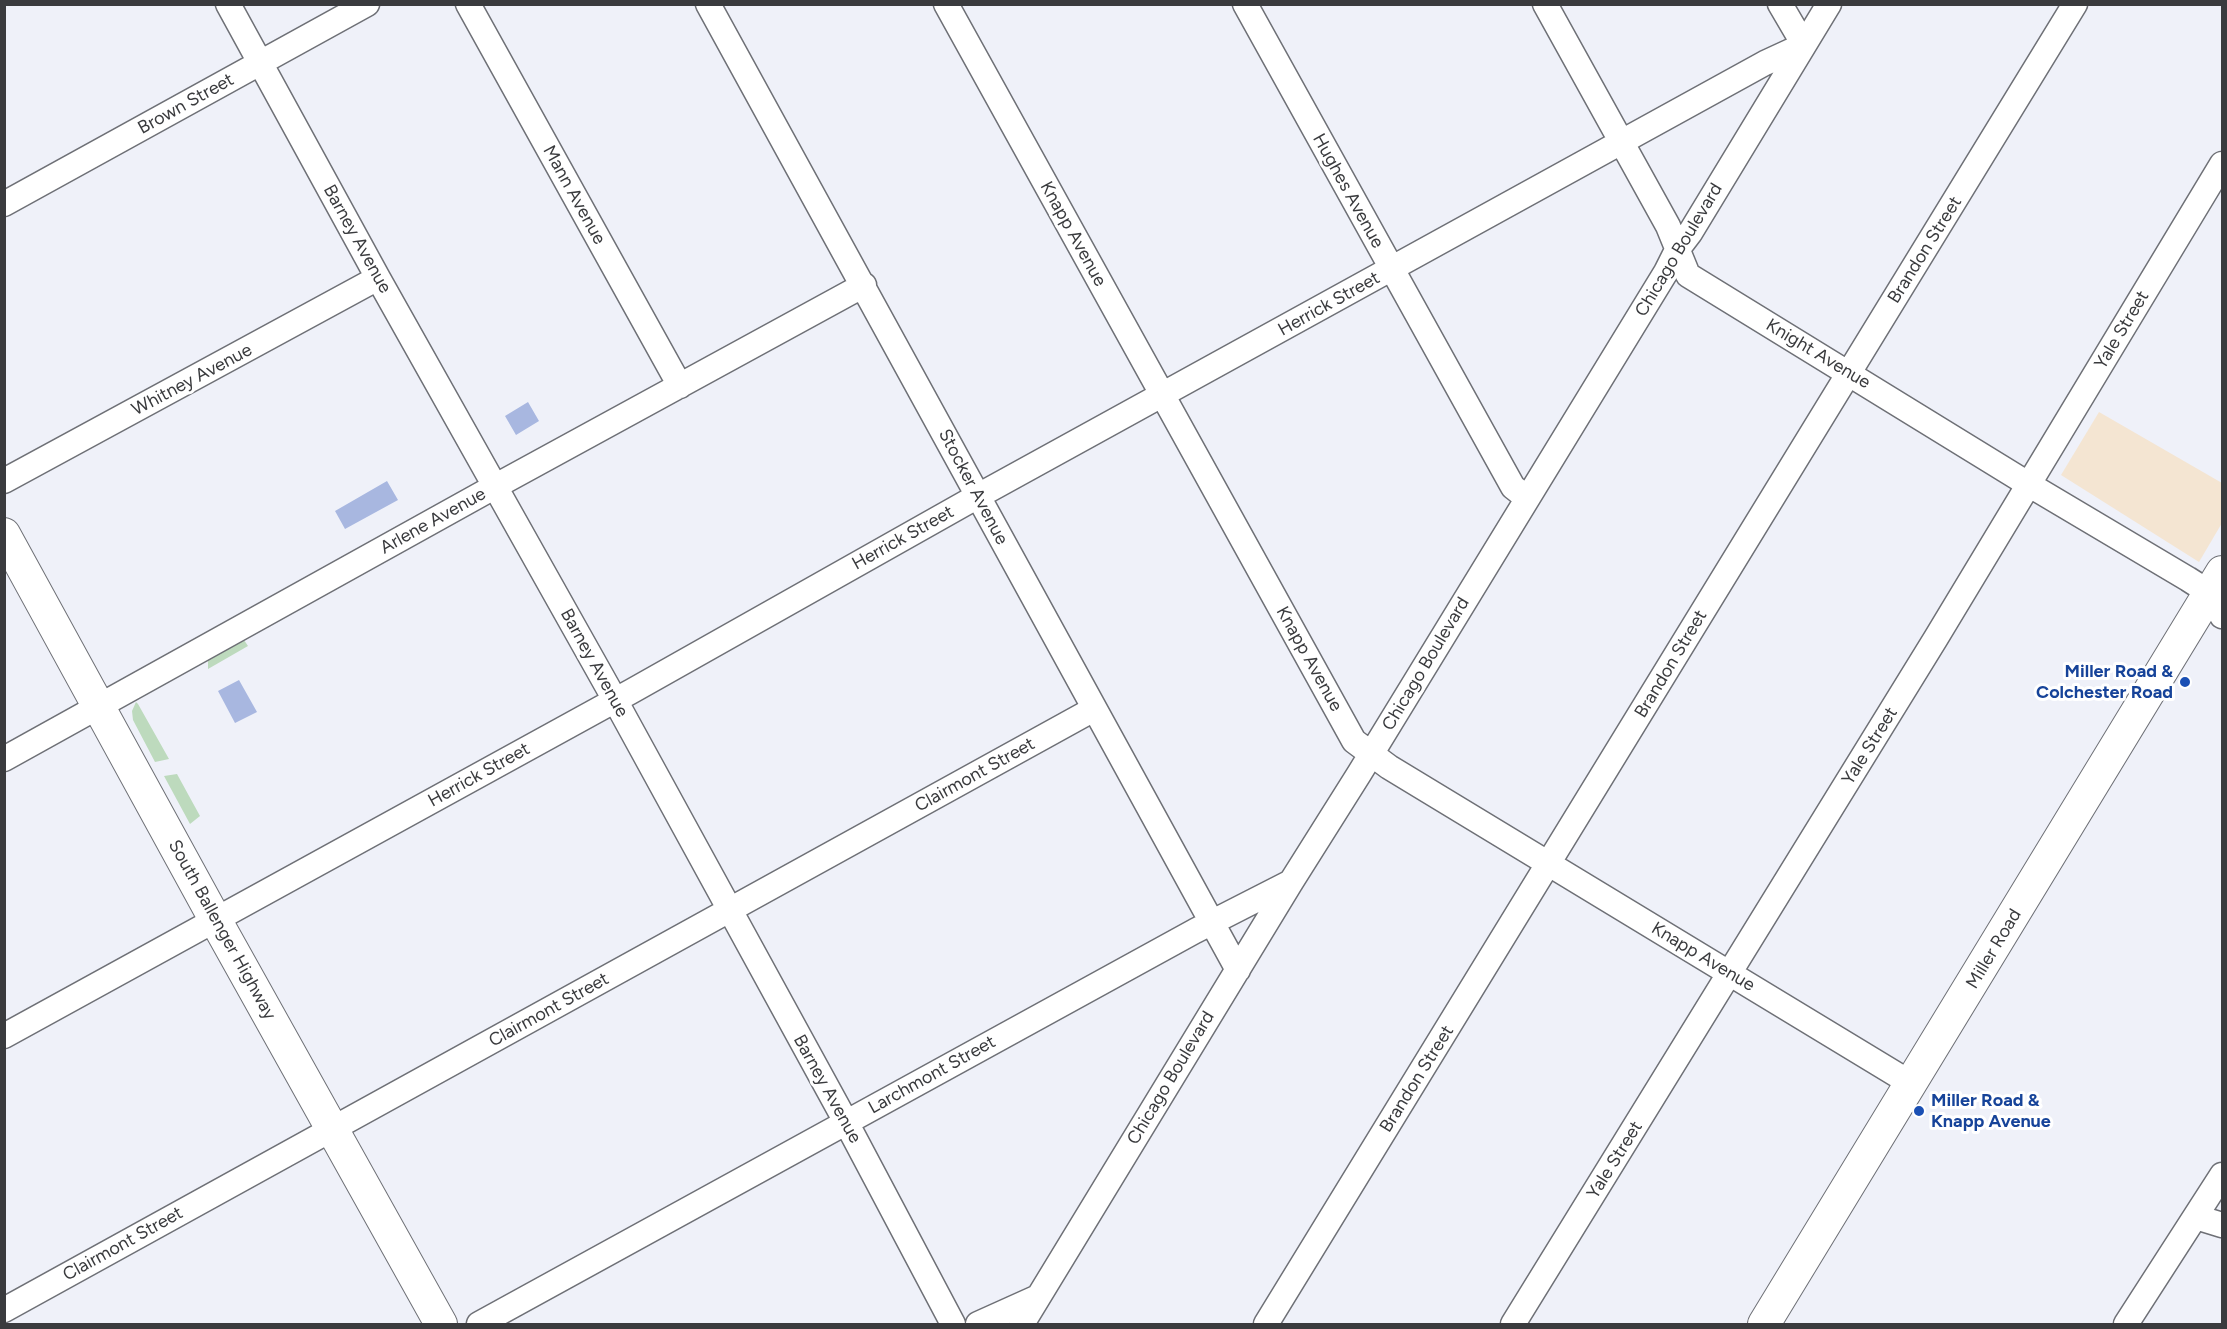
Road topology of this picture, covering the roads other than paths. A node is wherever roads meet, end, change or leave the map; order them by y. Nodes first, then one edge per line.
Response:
1 (228, 4) edge
2 (367, 4) edge
3 (468, 4) edge
4 (708, 4) edge
5 (946, 4) edge
6 (1245, 4) edge
7 (1545, 4) edge
8 (1780, 4) edge
9 (1829, 4) edge
10 (2075, 4) edge
11 (1804, 45) junction
12 (261, 63) junction
13 (1621, 143) junction
14 (2223, 165) edge
15 (4, 204) edge
16 (1677, 250) junction
17 (1392, 270) junction
18 (378, 278) junction
19 (864, 285) junction
20 (1849, 373) junction
21 (680, 386) junction
22 (1162, 395) junction
23 (4, 481) edge
24 (2028, 484) junction
25 (494, 487) junction
26 (978, 496) junction
27 (1527, 498) junction
28 (4, 534) edge
29 (2218, 594) edge
30 (615, 700) junction
31 (99, 707) junction
32 (1094, 710) junction
33 (1370, 754) junction
34 (4, 759) edge
35 (1549, 863) junction
36 (1291, 882) junction
37 (729, 911) junction
38 (216, 921) junction
39 (1212, 922) junction
40 (1238, 970) junction
41 (1730, 973) junction
42 (4, 1036) edge
43 (1912, 1084) junction
44 (846, 1122) junction
45 (333, 1129) junction
46 (2223, 1175) edge
47 (2196, 1217) junction
48 (2223, 1226) edge
49 (1038, 1298) junction
50 (4, 1310) edge
51 (441, 1324) edge
52 (479, 1324) edge
53 (953, 1324) edge
54 (978, 1324) edge
55 (1022, 1324) edge
56 (1266, 1324) edge
57 (1513, 1324) edge
58 (1764, 1324) edge
59 (2126, 1324) edge

1 - 12 street, Barney Avenue
2 - 12 street, Brown Street
3 - 21 street, Mann Avenue
4 - 19 street, Stocker Avenue
5 - 22 street, Knapp Avenue
6 - 17 street, Hughes Avenue
7 - 13 street, Knight Avenue
8 - 11 street
9 - 11 street, Chicago Boulevard
10 - 20 street, Brandon Street
11 - 13 street, Herrick Street
11 - 16 street, Chicago Boulevard
12 - 15 street, Brown Street
12 - 18 street, Barney Avenue
13 - 16 street, Knight Avenue
13 - 17 street, Herrick Street
14 - 24 street, Yale Street
16 - 20 street, Knight Avenue
16 - 27 street, Chicago Boulevard
17 - 22 street, Herrick Street
17 - 27 street, Hughes Avenue
18 - 23 street, Whitney Avenue
18 - 25 street, Barney Avenue
19 - 21 street, Arlene Avenue
19 - 26 street, Stocker Avenue
20 - 24 street, Knight Avenue
20 - 35 street, Brandon Street
21 - 25 street, Arlene Avenue
22 - 26 street, Herrick Street
22 - 33 street, Knapp Avenue
24 - 29 street, Knight Avenue
24 - 41 street, Yale Street
25 - 30 street, Barney Avenue
25 - 31 street, Arlene Avenue
26 - 30 street, Herrick Street
26 - 32 street, Stocker Avenue
27 - 33 street, Chicago Boulevard
28 - 31 main road, South Ballenger Highway
29 - 43 main road, Miller Road
30 - 37 street, Barney Avenue
30 - 38 street, Herrick Street
31 - 34 street, Arlene Avenue
31 - 38 main road, South Ballenger Highway
32 - 37 street, Clairmont Street
32 - 39 street, Stocker Avenue
33 - 35 street, Knapp Avenue
33 - 36 street, Chicago Boulevard
35 - 41 street, Knapp Avenue
35 - 56 street, Brandon Street
36 - 39 street, Larchmont Street
36 - 40 street, Chicago Boulevard
37 - 44 street, Barney Avenue
37 - 45 street, Clairmont Street
38 - 42 street, Herrick Street
38 - 45 main road, South Ballenger Highway
39 - 40 street, Stocker Avenue
39 - 44 street, Larchmont Street
40 - 49 street, Chicago Boulevard
41 - 43 street, Knapp Avenue
41 - 57 street, Yale Street
43 - 58 main road, Miller Road
44 - 52 street, Larchmont Street
44 - 53 street, Barney Avenue
45 - 50 street, Clairmont Street
45 - 51 main road, South Ballenger Highway
46 - 47 street
47 - 48 street
47 - 59 street
49 - 54 street
49 - 55 street, Chicago Boulevard

